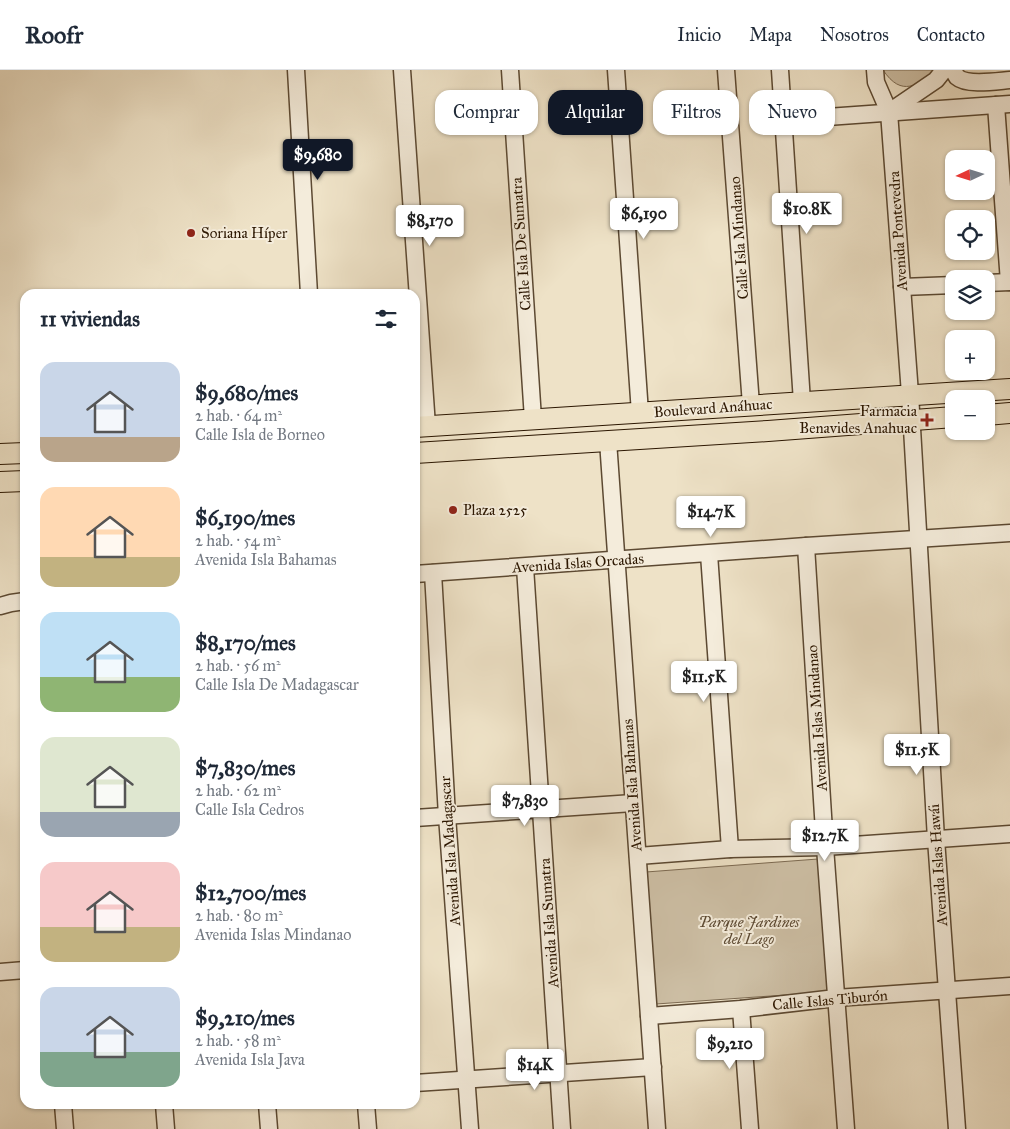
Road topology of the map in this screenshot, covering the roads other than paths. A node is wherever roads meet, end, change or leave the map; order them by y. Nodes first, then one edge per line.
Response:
1 (296, 70) edge
2 (402, 70) edge
3 (510, 70) edge
4 (616, 70) edge
5 (726, 70) edge
6 (780, 70) edge
7 (875, 70) edge
8 (944, 70) edge
9 (953, 70) edge
10 (1010, 80) edge
11 (782, 90) edge
12 (1003, 104) edge
13 (889, 112) junction
14 (835, 116) edge
15 (786, 135) edge
16 (1010, 282) edge
17 (995, 283) edge
18 (945, 285) edge
19 (902, 287) junction
20 (309, 289) edge
21 (414, 289) edge
22 (1010, 388) edge
23 (910, 394) junction
24 (802, 402) junction
25 (751, 405) junction
26 (420, 407) edge
27 (640, 413) junction
28 (1010, 413) edge
29 (995, 414) edge
30 (945, 418) edge
31 (532, 419) junction
32 (911, 420) junction
33 (421, 426) edge
34 (608, 441) junction
35 (20, 452) edge
36 (420, 453) edge
37 (0, 454) edge
38 (20, 481) edge
39 (0, 482) edge
40 (1010, 534) edge
41 (919, 540) junction
42 (806, 546) junction
43 (709, 554) junction
44 (616, 560) junction
45 (525, 567) junction
46 (433, 573) junction
47 (420, 574) edge
48 (20, 602) edge
49 (0, 606) edge
50 (633, 803) junction
51 (541, 810) junction
52 (447, 816) junction
53 (420, 818) edge
54 (1010, 834) edge
55 (936, 839) junction
56 (825, 846) junction
57 (730, 849) junction
58 (638, 856) junction
59 (20, 970) edge
60 (0, 972) edge
61 (1010, 986) edge
62 (947, 990) junction
63 (836, 998) junction
64 (741, 1009) junction
65 (649, 1016) junction
66 (653, 1067) junction
67 (558, 1073) junction
68 (466, 1081) junction
69 (420, 1083) edge
70 (63, 1109) edge
71 (164, 1109) edge
72 (268, 1109) edge
73 (366, 1109) edge
74 (64, 1129) edge
75 (166, 1129) edge
76 (269, 1129) edge
77 (368, 1129) edge
78 (470, 1129) edge
79 (562, 1129) edge
80 (657, 1129) edge
81 (750, 1129) edge
82 (846, 1129) edge
83 (957, 1129) edge

1 - 20 street
2 - 21 street
3 - 31 street, Calle Isla De Sumatra
4 - 27 street
5 - 25 street, Calle Isla Mindanao
6 - 11 street
7 - 13 street, Avenida Pontevedra
8 - 13 street
9 - 10 street
12 - 13 street
12 - 16 street
13 - 14 street
13 - 19 street, Avenida Pontevedra
15 - 24 street
16 - 17 street
18 - 19 street
19 - 23 street, Avenida Pontevedra
22 - 23 main road, Boulevard Anáhuac
23 - 24 main road, Boulevard Anáhuac
23 - 32 street, Avenida Pontevedra
24 - 25 main road, Boulevard Anáhuac
25 - 27 main road, Boulevard Anáhuac
26 - 33 street
27 - 31 main road, Boulevard Anáhuac
28 - 29 main road
30 - 32 main road, Boulevard Anáhuac
31 - 33 main road, Boulevard Anáhuac
32 - 34 main road, Boulevard Anáhuac
32 - 41 street, Avenida Islas Hawái
34 - 36 main road, Boulevard Anáhuac
34 - 44 street, Avenida Isla Bahamas
35 - 37 main road
38 - 39 main road
40 - 41 street, Avenida Islas Orcadas
41 - 42 street, Avenida Islas Orcadas
41 - 55 street, Avenida Islas Hawái
42 - 43 street, Avenida Islas Orcadas
42 - 56 street, Avenida Islas Mindanao
43 - 44 street, Avenida Islas Orcadas
43 - 57 street
44 - 45 street, Avenida Islas Orcadas
44 - 50 street, Avenida Isla Bahamas
45 - 46 street, Avenida Islas Orcadas
45 - 51 street, Avenida Isla Sumatra
46 - 47 street, Avenida Islas Orcadas
46 - 52 street, Avenida Isla Madagascar
48 - 49 street
50 - 51 street
50 - 58 street, Avenida Isla Bahamas
51 - 52 street
51 - 67 street, Avenida Isla Sumatra
52 - 53 street
52 - 68 street, Avenida Isla Madagascar
54 - 55 street
55 - 56 street
55 - 62 street, Avenida Islas Hawái
56 - 57 street
56 - 63 street, Avenida Islas Mindanao
57 - 58 street
58 - 65 street, Avenida Isla Bahamas
59 - 60 street
61 - 62 street, Calle Islas Tiburón
62 - 63 street, Calle Islas Tiburón
62 - 83 street, Avenida Islas Hawái
63 - 64 street, Calle Islas Tiburón
63 - 82 street, Avenida Islas Mindanao
64 - 65 street, Calle Islas Tiburón
64 - 81 street
65 - 66 street, Avenida Isla Bahamas
66 - 67 street
66 - 80 street, Avenida Isla Bahamas
67 - 68 street
67 - 79 street, Avenida Isla Sumatra
68 - 69 street
68 - 78 street, Avenida Isla Madagascar
70 - 74 street
71 - 75 street
72 - 76 street
73 - 77 street

